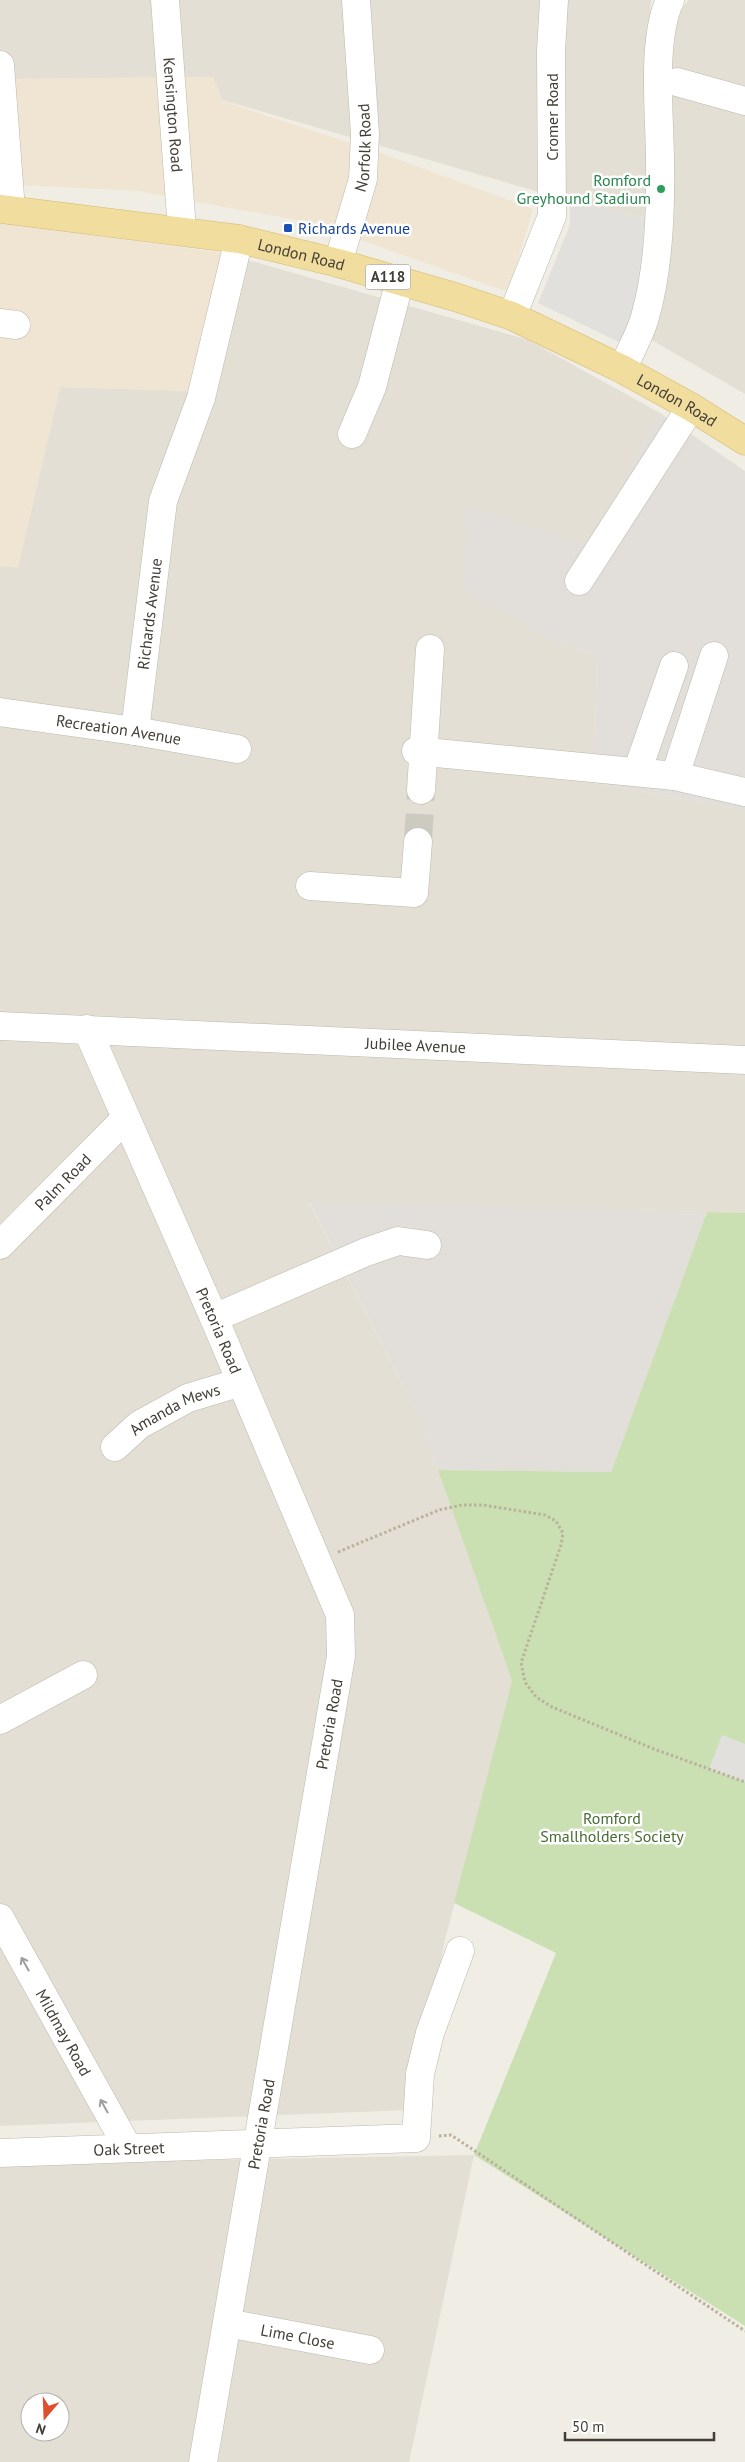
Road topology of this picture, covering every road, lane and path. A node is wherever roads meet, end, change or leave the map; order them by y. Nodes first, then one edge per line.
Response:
1 (165, 0) edge
2 (356, 0) edge
3 (554, 0) edge
4 (670, 0) edge
5 (0, 64) edge
6 (677, 82) dead end
7 (745, 101) edge
8 (5, 209) edge
9 (182, 230) junction
10 (238, 239) junction
11 (338, 263) junction
12 (400, 280) junction
13 (512, 316) junction
14 (622, 369) junction
15 (691, 407) junction
16 (352, 434) dead end
17 (745, 441) edge
18 (579, 582) dead end
19 (430, 649) dead end
20 (714, 656) dead end
21 (674, 666) dead end
22 (0, 712) edge
23 (135, 731) junction
24 (237, 749) dead end
25 (420, 751) junction
26 (638, 772) junction
27 (675, 776) junction
28 (421, 790) tunnel mouth
29 (745, 792) edge
30 (418, 842) tunnel mouth
31 (310, 886) dead end
32 (0, 1026) edge
33 (87, 1029) junction
34 (745, 1060) edge
35 (126, 1119) junction
36 (0, 1245) edge
37 (427, 1245) dead end
38 (214, 1318) junction
39 (241, 1382) junction
40 (115, 1447) dead end
41 (317, 1561) junction
42 (83, 1675) dead end
43 (0, 1720) edge
44 (745, 1782) edge
45 (0, 1918) edge
46 (460, 1951) dead end
47 (416, 2138) junction
48 (258, 2144) junction
49 (128, 2148) junction
50 (0, 2154) edge
51 (227, 2323) junction
52 (745, 2331) edge
53 (370, 2350) dead end
54 (204, 2462) edge

1 - 9 street, Kensington Road
2 - 11 street, Norfolk Road
3 - 13 street, Cromer Road
4 - 14 street
5 - 8 street
6 - 7 street
8 - 9 main road, London Road / A118
9 - 10 main road, London Road / A118
10 - 11 main road, London Road / A118
10 - 23 street, Richards Avenue
11 - 12 main road, London Road / A118
12 - 13 main road, London Road / A118
12 - 16 street
13 - 14 main road, London Road / A118
14 - 15 main road, London Road / A118
15 - 17 main road, London Road / A118
15 - 18 street
19 - 25 street
20 - 27 street
21 - 26 street
22 - 23 street, Recreation Avenue
23 - 24 street, Recreation Avenue
25 - 26 street
25 - 28 street
26 - 27 street
27 - 29 street
30 - 31 street
32 - 33 street, Jubilee Avenue
33 - 34 street, Jubilee Avenue
33 - 35 street, Pretoria Road
35 - 36 street, Palm Road
35 - 38 street, Pretoria Road
37 - 38 street
38 - 39 street, Pretoria Road
39 - 40 street, Amanda Mews
39 - 41 street, Pretoria Road
41 - 44 path
41 - 48 street, Pretoria Road
42 - 43 street
49 -> 45 street, Mildmay Road
46 - 47 street
47 - 48 street, Oak Street
47 - 52 path
48 - 49 street, Oak Street
48 - 51 street, Pretoria Road
49 - 50 street, Oak Street
51 - 53 street, Lime Close
51 - 54 street, Pretoria Road

